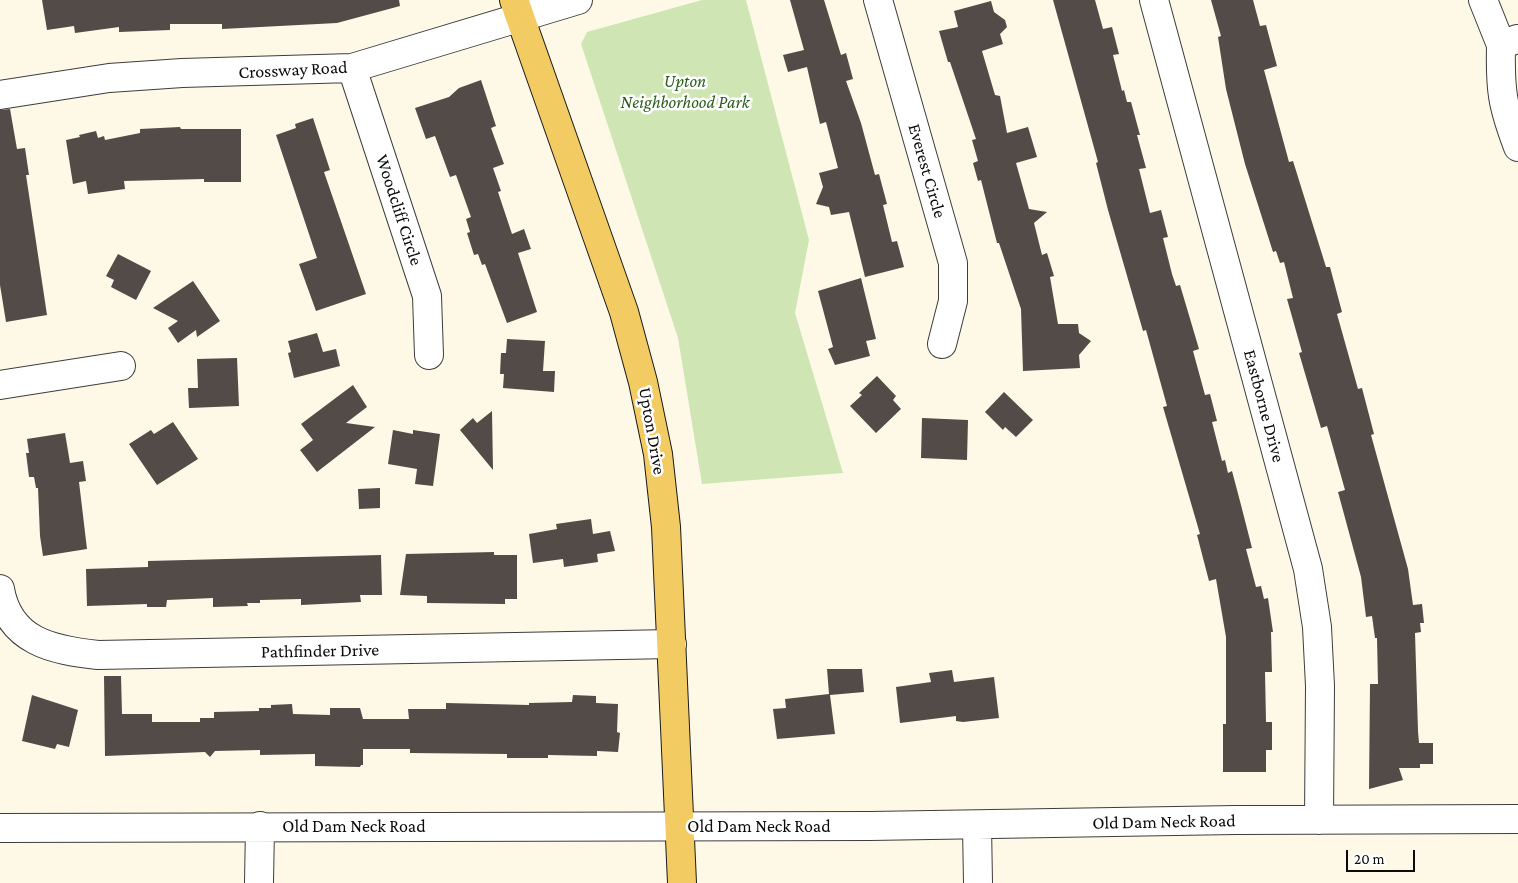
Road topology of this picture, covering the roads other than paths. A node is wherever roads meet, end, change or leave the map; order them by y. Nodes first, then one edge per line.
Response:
1 (578, 0) edge
2 (878, 0) edge
3 (1154, 0) edge
4 (1483, 0) edge
5 (517, 8) edge
6 (1510, 42) edge
7 (352, 68) junction
8 (0, 95) edge
9 (1518, 147) edge
10 (942, 344) dead end
11 (429, 355) dead end
12 (121, 366) dead end
13 (0, 385) edge
14 (0, 589) edge
15 (672, 644) junction
16 (1518, 819) edge
17 (1319, 820) junction
18 (977, 825) junction
19 (260, 826) junction
20 (680, 826) junction
21 (0, 828) edge
22 (259, 883) edge
23 (682, 883) edge
24 (978, 883) edge

1 - 5 street, Crossway Road
2 - 10 street, Everest Circle
3 - 17 street, Eastborne Drive
4 - 6 street
5 - 7 street, Crossway Road
5 - 15 main road, Upton Drive
6 - 9 street
7 - 8 street, Crossway Road
7 - 11 street, Woodcliff Circle
12 - 13 street
14 - 15 street, Pathfinder Drive
15 - 20 main road, Upton Drive
16 - 17 street, Old Dam Neck Road
17 - 18 street, Old Dam Neck Road
18 - 20 street, Old Dam Neck Road
18 - 24 street
19 - 20 street, Old Dam Neck Road
19 - 21 street, Old Dam Neck Road
19 - 22 street
20 - 23 main road, Upton Drive

